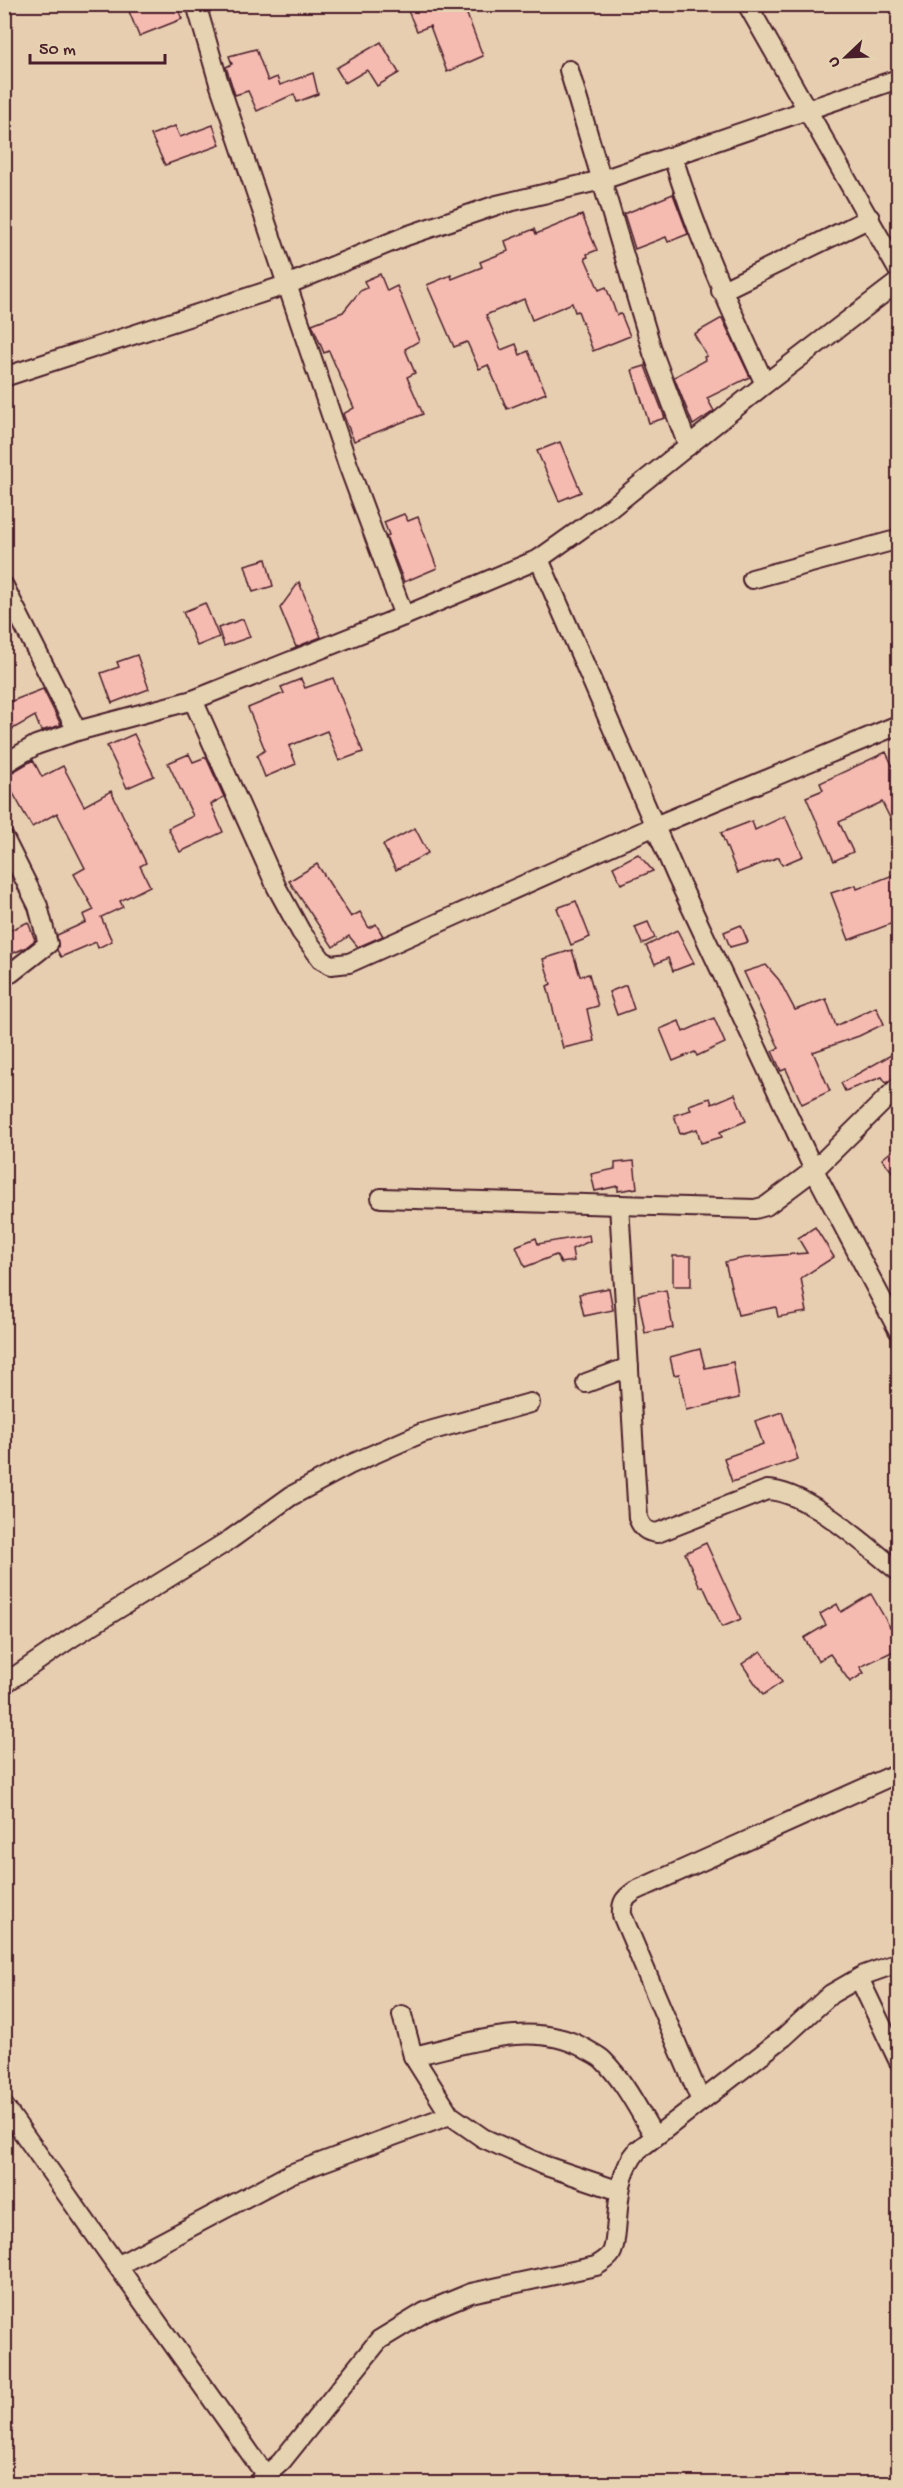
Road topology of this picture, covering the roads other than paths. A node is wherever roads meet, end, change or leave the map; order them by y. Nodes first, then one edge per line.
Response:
1 (196, 4) edge
2 (747, 4) edge
3 (569, 70) dead end
4 (898, 79) edge
5 (808, 109) junction
6 (673, 157) junction
7 (602, 180) junction
8 (870, 218) junction
9 (898, 270) edge
10 (898, 282) edge
11 (289, 284) junction
12 (721, 291) junction
13 (4, 377) edge
14 (765, 384) junction
15 (688, 446) junction
16 (898, 544) edge
17 (539, 559) junction
18 (752, 579) dead end
19 (4, 586) edge
20 (404, 616) junction
21 (193, 700) junction
22 (898, 725) edge
23 (77, 731) junction
24 (4, 764) edge
25 (655, 826) junction
26 (4, 838) edge
27 (4, 976) edge
28 (898, 1087) edge
29 (814, 1170) junction
30 (381, 1198) dead end
31 (619, 1205) junction
32 (898, 1330) edge
33 (629, 1367) junction
34 (586, 1383) dead end
35 (530, 1403) dead end
36 (898, 1571) edge
37 (4, 1684) edge
38 (898, 1773) edge
39 (898, 1963) edge
40 (859, 1978) junction
41 (402, 2015) dead end
42 (413, 2056) junction
43 (898, 2060) edge
44 (701, 2101) junction
45 (4, 2106) edge
46 (450, 2115) junction
47 (655, 2137) junction
48 (620, 2191) junction
49 (119, 2265) junction
50 (265, 2481) edge

1 - 11 street
2 - 5 street
3 - 7 street
4 - 5 street
5 - 6 street
5 - 8 street
6 - 7 street
6 - 12 street
7 - 11 street
7 - 15 street
8 - 9 street
8 - 12 street
10 - 14 street
11 - 13 street
11 - 20 street
12 - 14 street
14 - 15 street
15 - 17 street
16 - 18 street
17 - 20 street
17 - 25 street
19 - 23 street
20 - 21 street
21 - 23 street
21 - 25 street
22 - 25 street
23 - 24 street
25 - 29 street
26 - 27 street
28 - 29 street
29 - 31 street
29 - 32 street
30 - 31 street
31 - 33 street
33 - 34 street
33 - 36 street
35 - 37 street
38 - 44 street
39 - 40 street
40 - 43 street
40 - 44 street
41 - 42 street
42 - 46 street
42 - 47 street
44 - 47 street
45 - 49 street
46 - 48 street
46 - 49 street
47 - 48 street
48 - 50 street
49 - 50 street

